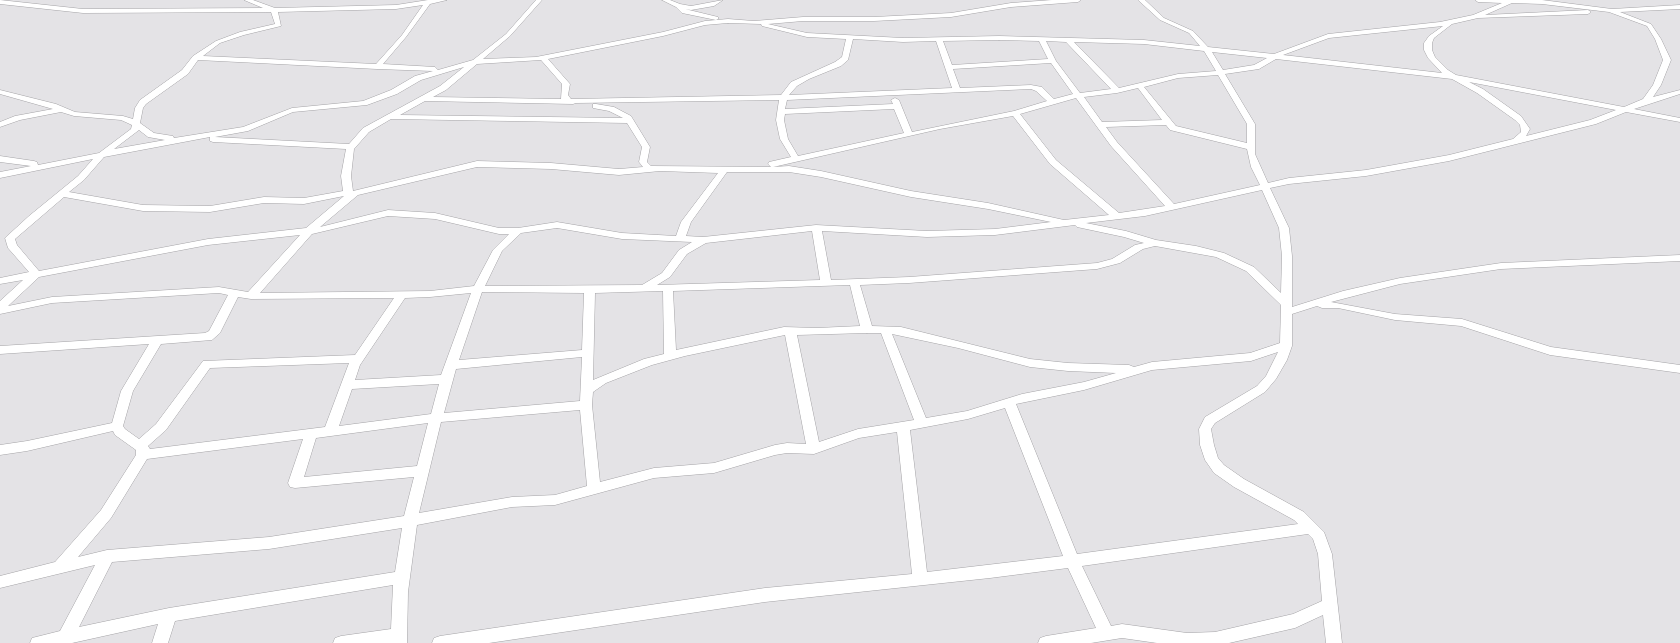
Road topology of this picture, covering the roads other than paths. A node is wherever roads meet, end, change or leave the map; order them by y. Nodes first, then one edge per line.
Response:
1 (247, 0) edge
2 (345, 0) edge
3 (444, 0) edge
4 (539, 0) edge
5 (665, 0) edge
6 (720, 0) edge
7 (1078, 0) edge
8 (1141, 0) edge
9 (1478, 0) edge
10 (1655, 0) edge
11 (1512, 1) edge
12 (0, 2) edge
13 (428, 2) junction
14 (367, 6) junction
15 (678, 6) junction
16 (1680, 7) edge
17 (274, 10) junction
18 (1610, 10) junction
19 (1475, 17) junction
20 (1452, 21) junction
21 (754, 23) junction
22 (850, 37) junction
23 (939, 39) junction
24 (1042, 40) junction
25 (1068, 40) junction
26 (1207, 50) junction
27 (196, 58) junction
28 (543, 58) junction
29 (1275, 58) junction
30 (1053, 61) junction
31 (473, 62) junction
32 (377, 67) junction
33 (949, 67) junction
34 (442, 70) junction
35 (1219, 73) junction
36 (1456, 77) junction
37 (1139, 85) junction
38 (957, 90) junction
39 (1117, 91) junction
40 (0, 92) edge
41 (1680, 92) edge
42 (892, 94) junction
43 (1078, 95) junction
44 (782, 98) junction
45 (425, 99) junction
46 (570, 101) junction
47 (1646, 101) junction
48 (1052, 102) junction
49 (897, 106) junction
50 (61, 110) junction
51 (1626, 110) junction
52 (781, 112) junction
53 (1015, 112) junction
54 (387, 117) junction
55 (1680, 120) edge
56 (630, 121) junction
57 (1168, 122) junction
58 (137, 124) junction
59 (1100, 125) junction
60 (0, 126) edge
61 (909, 135) junction
62 (190, 138) junction
63 (1517, 140) junction
64 (351, 147) junction
65 (1251, 147) junction
66 (102, 154) junction
67 (796, 159) junction
68 (0, 160) edge
69 (48, 165) junction
70 (746, 168) junction
71 (649, 169) junction
72 (724, 170) junction
73 (0, 175) edge
74 (1264, 186) junction
75 (63, 194) junction
76 (349, 196) junction
77 (1171, 206) junction
78 (1117, 217) junction
79 (1068, 223) junction
80 (816, 228) junction
81 (309, 231) junction
82 (518, 231) junction
83 (680, 238) junction
84 (703, 240) junction
85 (1155, 243) junction
86 (0, 244) edge
87 (12, 246) junction
88 (1680, 258) edge
89 (36, 274) junction
90 (0, 281) edge
91 (854, 282) junction
92 (826, 283) junction
93 (645, 288) junction
94 (668, 288) junction
95 (478, 289) junction
96 (590, 289) junction
97 (234, 293) junction
98 (402, 294) junction
99 (251, 296) junction
100 (1309, 306) junction
101 (1285, 308) junction
102 (0, 309) edge
103 (867, 329) junction
104 (885, 330) junction
105 (790, 331) junction
106 (157, 340) junction
107 (1286, 345) junction
108 (0, 350) edge
109 (588, 354) junction
110 (670, 356) junction
111 (358, 359) junction
112 (451, 365) junction
113 (1680, 369) edge
114 (1140, 370) junction
115 (446, 379) junction
116 (348, 385) junction
117 (587, 390) junction
118 (1009, 402) junction
119 (586, 404) junction
120 (435, 418) junction
121 (922, 424) junction
122 (117, 426) junction
123 (903, 426) junction
124 (330, 432) junction
125 (311, 434) junction
126 (814, 449) junction
127 (0, 450) edge
128 (142, 450) junction
129 (422, 471) junction
130 (594, 490) junction
131 (410, 521) junction
132 (1312, 528) junction
133 (107, 556) junction
134 (1072, 561) junction
135 (60, 568) junction
136 (402, 577) junction
137 (920, 579) junction
138 (0, 582) edge
139 (1330, 605) junction
140 (169, 615) junction
141 (1106, 633) junction
142 (66, 636) junction
143 (399, 639) edge
144 (38, 643) edge
145 (160, 643) edge
146 (341, 643) edge
147 (440, 643) edge
148 (1046, 643) edge
149 (1334, 643) edge

1 - 17 street
2 - 14 street
3 - 13 street
4 - 31 street
5 - 15 street
6 - 15 street
7 - 21 street
8 - 26 street
9 - 11 street
10 - 16 street
11 - 18 street
11 - 19 street
12 - 17 street
13 - 14 street
13 - 32 street
14 - 17 street
15 - 21 street
16 - 18 street
17 - 27 street
18 - 19 street
18 - 47 street
19 - 20 street
20 - 29 street
20 - 36 street
21 - 22 street
21 - 28 street
22 - 23 street
22 - 44 street
23 - 24 street
23 - 33 street
24 - 25 street
24 - 30 street
25 - 26 street
25 - 39 street
26 - 29 street
26 - 35 street
27 - 32 street
27 - 58 street
28 - 31 street
28 - 46 street
29 - 35 street
29 - 36 street
30 - 33 street
30 - 43 street
31 - 34 street
31 - 45 street
32 - 34 street
33 - 38 street
34 - 62 street
35 - 37 street
35 - 65 street
36 - 51 street
36 - 63 street
37 - 39 street
37 - 57 street
38 - 42 street
38 - 48 street
39 - 43 street
40 - 50 street
41 - 47 street
42 - 44 street
42 - 49 street
43 - 48 street
43 - 59 street
44 - 46 street
44 - 52 street
45 - 46 street
45 - 54 street
46 - 56 street
47 - 51 street
48 - 53 street
49 - 52 street
49 - 61 street
50 - 58 street
50 - 60 street
51 - 55 street
51 - 63 street
52 - 67 street
53 - 61 street
53 - 78 street
54 - 56 street
54 - 64 street
56 - 71 street
57 - 59 street
57 - 65 street
58 - 62 street
58 - 66 street
59 - 77 street
61 - 67 street
62 - 64 street
62 - 66 street
63 - 74 street
64 - 76 street
65 - 74 street
66 - 69 street
66 - 75 street
67 - 70 street
68 - 69 street
69 - 73 street
70 - 72 street
70 - 79 street
71 - 72 street
71 - 76 street
72 - 83 street
74 - 77 street
74 - 101 street
75 - 76 street
75 - 87 street
76 - 81 street
77 - 78 street
78 - 79 street
79 - 80 street
79 - 85 street
80 - 84 street
80 - 92 street
81 - 82 street
81 - 89 street
81 - 99 street
82 - 83 street
82 - 95 street
83 - 84 street
84 - 93 street
85 - 91 street
85 - 101 street
86 - 87 street
87 - 89 street
88 - 100 street
89 - 90 street
89 - 102 street
91 - 92 street
91 - 103 street
92 - 94 street
93 - 94 street
93 - 96 street
94 - 110 street
95 - 96 street
95 - 98 street
95 - 112 street
96 - 109 street
97 - 99 street
97 - 102 street
97 - 106 street
98 - 99 street
98 - 111 street
100 - 101 street
100 - 113 street
101 - 107 street
103 - 104 street
103 - 105 street
104 - 114 street
104 - 121 street
105 - 110 street
105 - 126 street
106 - 108 street
106 - 122 street
107 - 114 street
107 - 132 street
109 - 112 street
109 - 117 street
110 - 117 street
111 - 116 street
111 - 128 street
112 - 115 street
114 - 118 street
115 - 116 street
115 - 120 street
116 - 124 street
117 - 119 street
118 - 121 street
118 - 134 street
119 - 120 street
119 - 130 street
120 - 124 street
120 - 129 street
121 - 123 street
122 - 127 street
122 - 128 street
123 - 126 street
123 - 137 street
124 - 125 street
125 - 128 street
125 - 129 street
126 - 130 street
128 - 135 street
129 - 131 street
130 - 131 street
131 - 133 street
131 - 136 street
132 - 134 street
132 - 139 street
133 - 135 street
133 - 142 street
134 - 137 street
134 - 141 street
135 - 138 street
136 - 140 street
136 - 143 street
137 - 147 street
139 - 141 street
139 - 149 street
140 - 142 street
140 - 145 street
141 - 148 street
142 - 144 street
143 - 146 street

